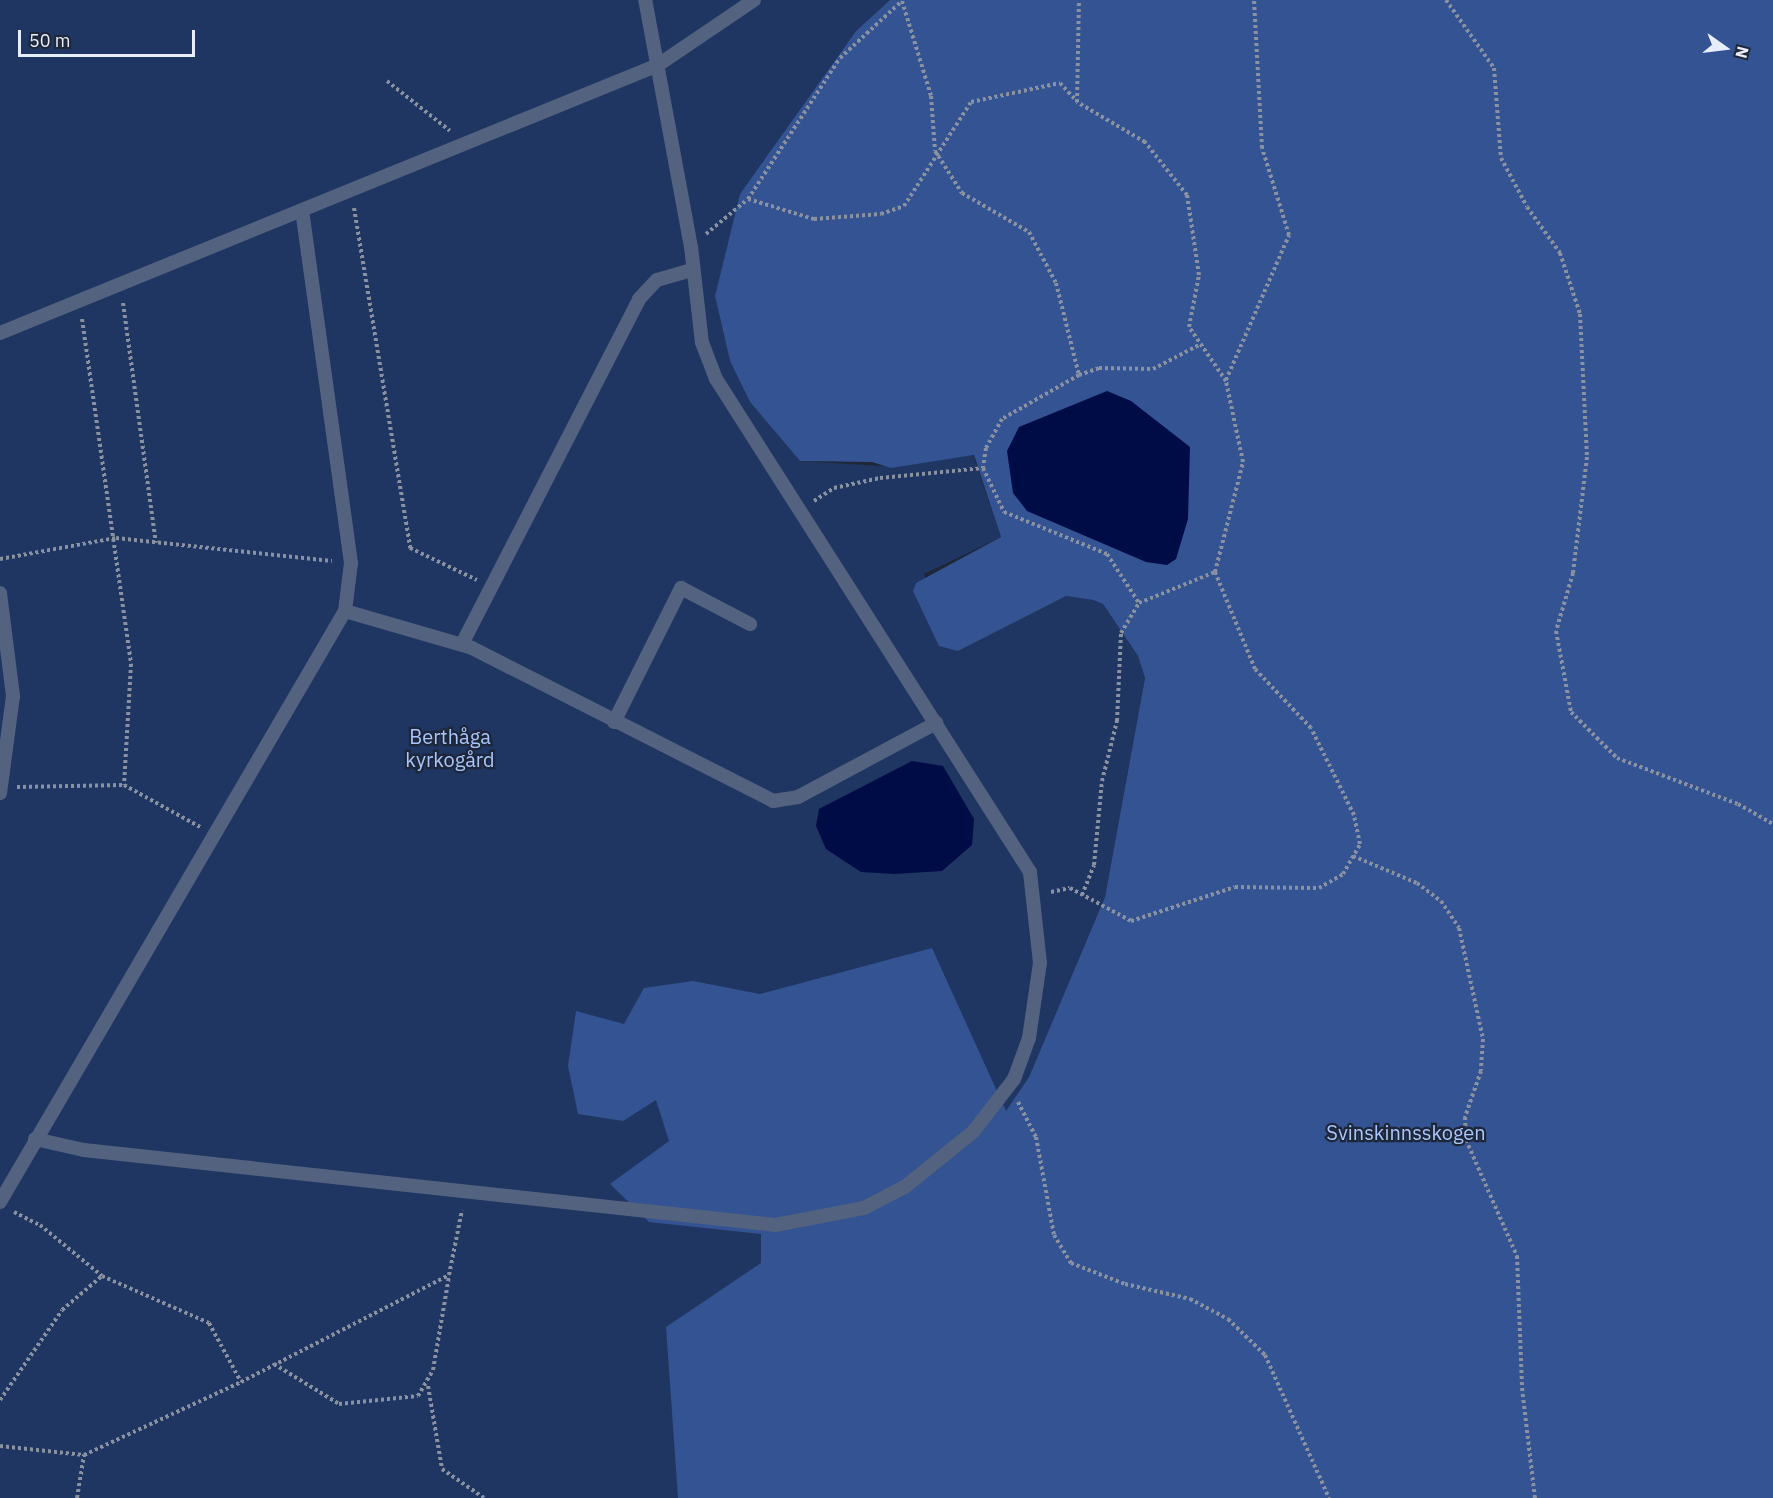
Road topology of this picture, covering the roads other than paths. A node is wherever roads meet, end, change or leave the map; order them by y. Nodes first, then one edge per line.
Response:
1 (645, 0) edge
2 (754, 0) edge
3 (658, 65) junction
4 (302, 212) junction
5 (693, 270) junction
6 (0, 333) edge
7 (0, 594) edge
8 (345, 611) junction
9 (750, 624) dead end
10 (462, 644) junction
11 (614, 722) junction
12 (936, 723) junction
13 (1, 790) edge
14 (35, 1139) junction
15 (5, 1206) edge

1 - 3 lane
2 - 3 lane
3 - 4 lane
3 - 5 lane
4 - 6 lane
4 - 8 lane
5 - 10 lane
5 - 12 lane
7 - 13 lane
8 - 10 lane
8 - 14 lane
9 - 11 lane
10 - 11 lane
11 - 12 lane
12 - 14 lane
14 - 15 lane

